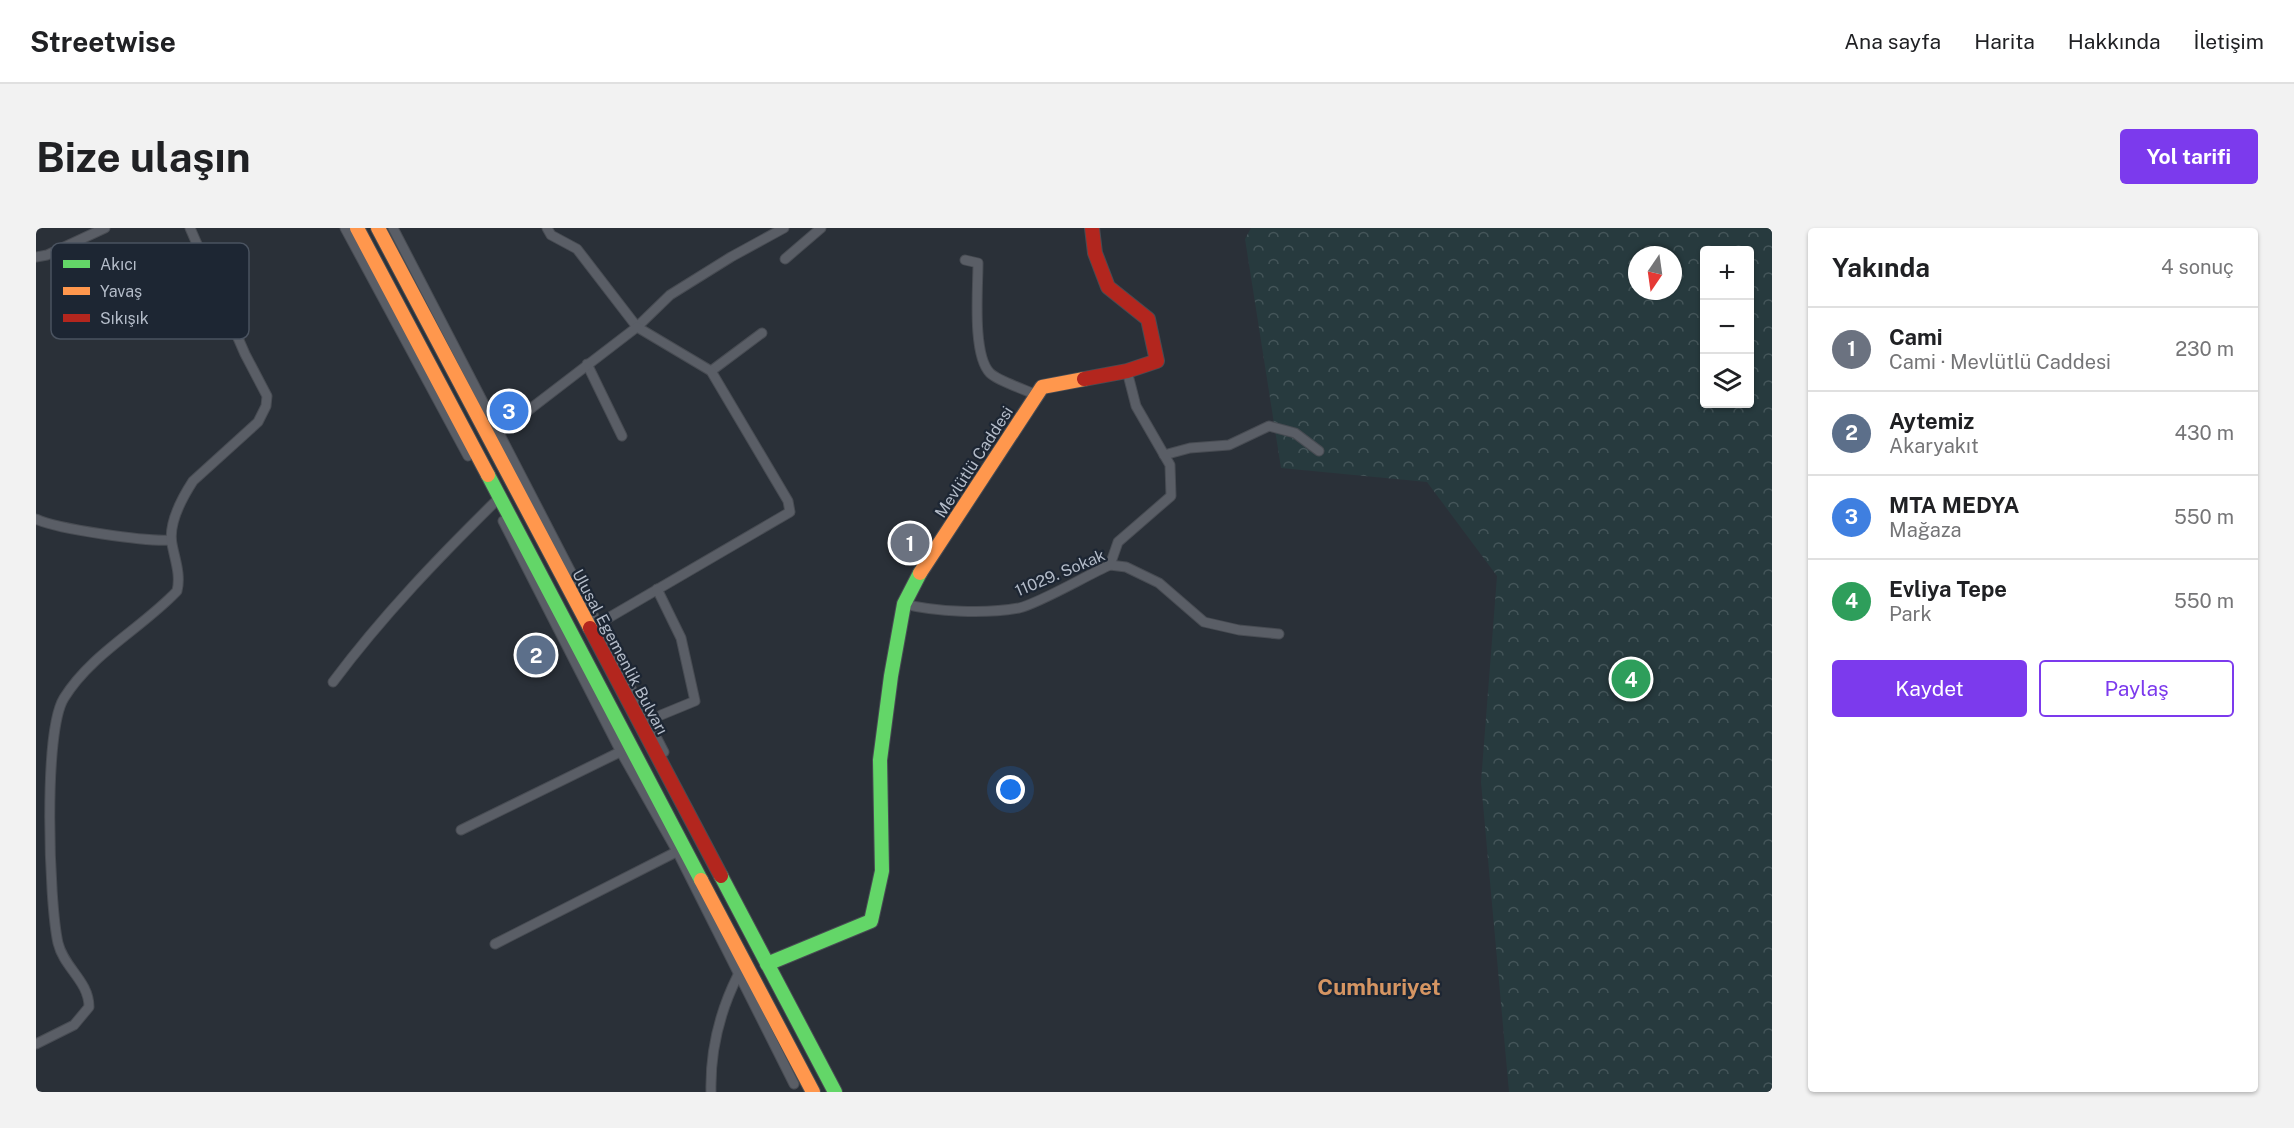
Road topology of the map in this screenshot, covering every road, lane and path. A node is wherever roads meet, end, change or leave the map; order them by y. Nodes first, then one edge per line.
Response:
1 (105, 228) edge
2 (190, 228) edge
3 (345, 228) edge
4 (357, 228) edge
5 (378, 228) edge
6 (393, 228) edge
7 (547, 228) edge
8 (784, 228) edge
9 (821, 228) edge
10 (1092, 228) edge
11 (73, 243) edge
12 (197, 243) edge
13 (51, 253) edge
14 (36, 257) edge
15 (785, 259) dead end
16 (965, 260) dead end
17 (637, 327) junction
18 (762, 333) dead end
19 (238, 339) edge
20 (587, 364) junction
21 (711, 371) junction
22 (1127, 371) junction
23 (1037, 395) junction
24 (622, 436) dead end
25 (494, 438) junction
26 (473, 450) junction
27 (1319, 451) dead end
28 (1164, 455) junction
29 (496, 501) junction
30 (36, 519) edge
31 (171, 540) junction
32 (1110, 565) junction
33 (657, 589) junction
34 (904, 604) junction
35 (598, 624) junction
36 (1279, 634) dead end
37 (333, 682) dead end
38 (661, 715) dead end
39 (626, 749) junction
40 (461, 830) dead end
41 (680, 850) junction
42 (495, 944) dead end
43 (770, 962) junction
44 (738, 975) junction
45 (36, 1044) edge
46 (794, 1084) dead end
47 (711, 1092) edge
48 (813, 1092) edge
49 (835, 1092) edge
50 (842, 1092) edge

1 - 11 street
2 - 12 street
3 - 29 street
4 - 26 main road
5 - 25 main road, Ulusal Egemenlik Bulvarı
6 - 25 street
7 - 17 street
8 - 17 street
9 - 15 street
10 - 22 main road
13 - 14 street
16 - 23 street
17 - 20 street
17 - 21 street
18 - 21 street
19 - 31 street
20 - 24 street
20 - 25 street
21 - 33 street
22 - 23 main road
22 - 28 street
23 - 34 main road, Mevlütlü Caddesi
25 - 26 main road
25 - 35 street
25 - 43 main road, Ulusal Egemenlik Bulvarı
26 - 29 main road
27 - 28 street
28 - 32 street
29 - 37 street
29 - 39 main road
30 - 31 street
31 - 45 street
32 - 34 street, 11029. Sokak
32 - 36 street, 11029. Sokak
33 - 35 street
33 - 38 street
34 - 43 main road, Mevlütlü Caddesi
35 - 43 street
39 - 40 street
39 - 41 main road
41 - 42 street
41 - 44 street
41 - 48 main road
43 - 49 main road, Ulusal Egemenlik Bulvarı
43 - 50 street
44 - 46 street
44 - 47 street

